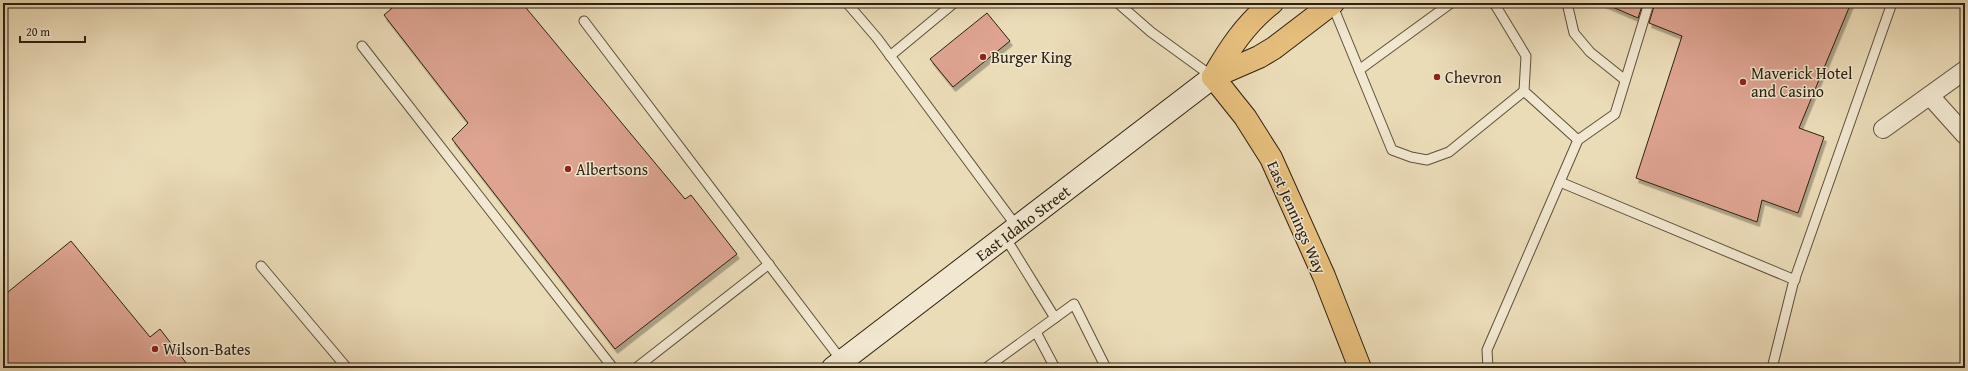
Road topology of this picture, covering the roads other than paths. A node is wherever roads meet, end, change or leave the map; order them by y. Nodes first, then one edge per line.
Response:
1 (847, 3) edge
2 (954, 3) edge
3 (1118, 3) edge
4 (1272, 3) edge
5 (1332, 3) edge
6 (1451, 3) edge
7 (1494, 3) edge
8 (1567, 3) edge
9 (1649, 3) edge
10 (1892, 3) edge
11 (584, 21) dead end
12 (362, 46) dead end
13 (890, 56) junction
14 (1359, 70) junction
15 (1965, 70) edge
16 (1213, 77) junction
17 (1625, 80) junction
18 (1524, 91) junction
19 (1930, 96) junction
20 (1883, 129) dead end
21 (1965, 135) edge
22 (1578, 140) junction
23 (1560, 182) junction
24 (1011, 232) junction
25 (769, 264) junction
26 (261, 266) dead end
27 (1795, 280) junction
28 (1055, 318) junction
29 (1036, 332) junction
30 (838, 364) edge
31 (347, 368) edge
32 (613, 368) edge
33 (636, 368) edge
34 (986, 368) edge
35 (1055, 368) edge
36 (1106, 368) edge
37 (1360, 368) edge
38 (1488, 368) edge
39 (1772, 368) edge

1 - 13 lane
2 - 13 lane
3 - 16 lane
4 - 16 main road, East Idaho Street
5 - 14 lane
5 - 16 main road, East Idaho Street
6 - 14 lane
7 - 18 lane
8 - 17 lane
9 - 17 lane
10 - 27 lane
11 - 25 lane
12 - 32 lane
13 - 24 lane
14 - 18 lane
15 - 19 street
16 - 24 street, East Idaho Street
16 - 37 main road, East Jennings Way
17 - 22 lane
18 - 22 lane
19 - 20 street
19 - 21 street
22 - 23 lane
23 - 27 lane
23 - 38 lane
24 - 28 lane
24 - 30 street, East Idaho Street
25 - 30 lane
25 - 33 lane
26 - 31 lane
27 - 39 lane
28 - 29 lane
28 - 36 lane
29 - 34 lane
29 - 35 lane

